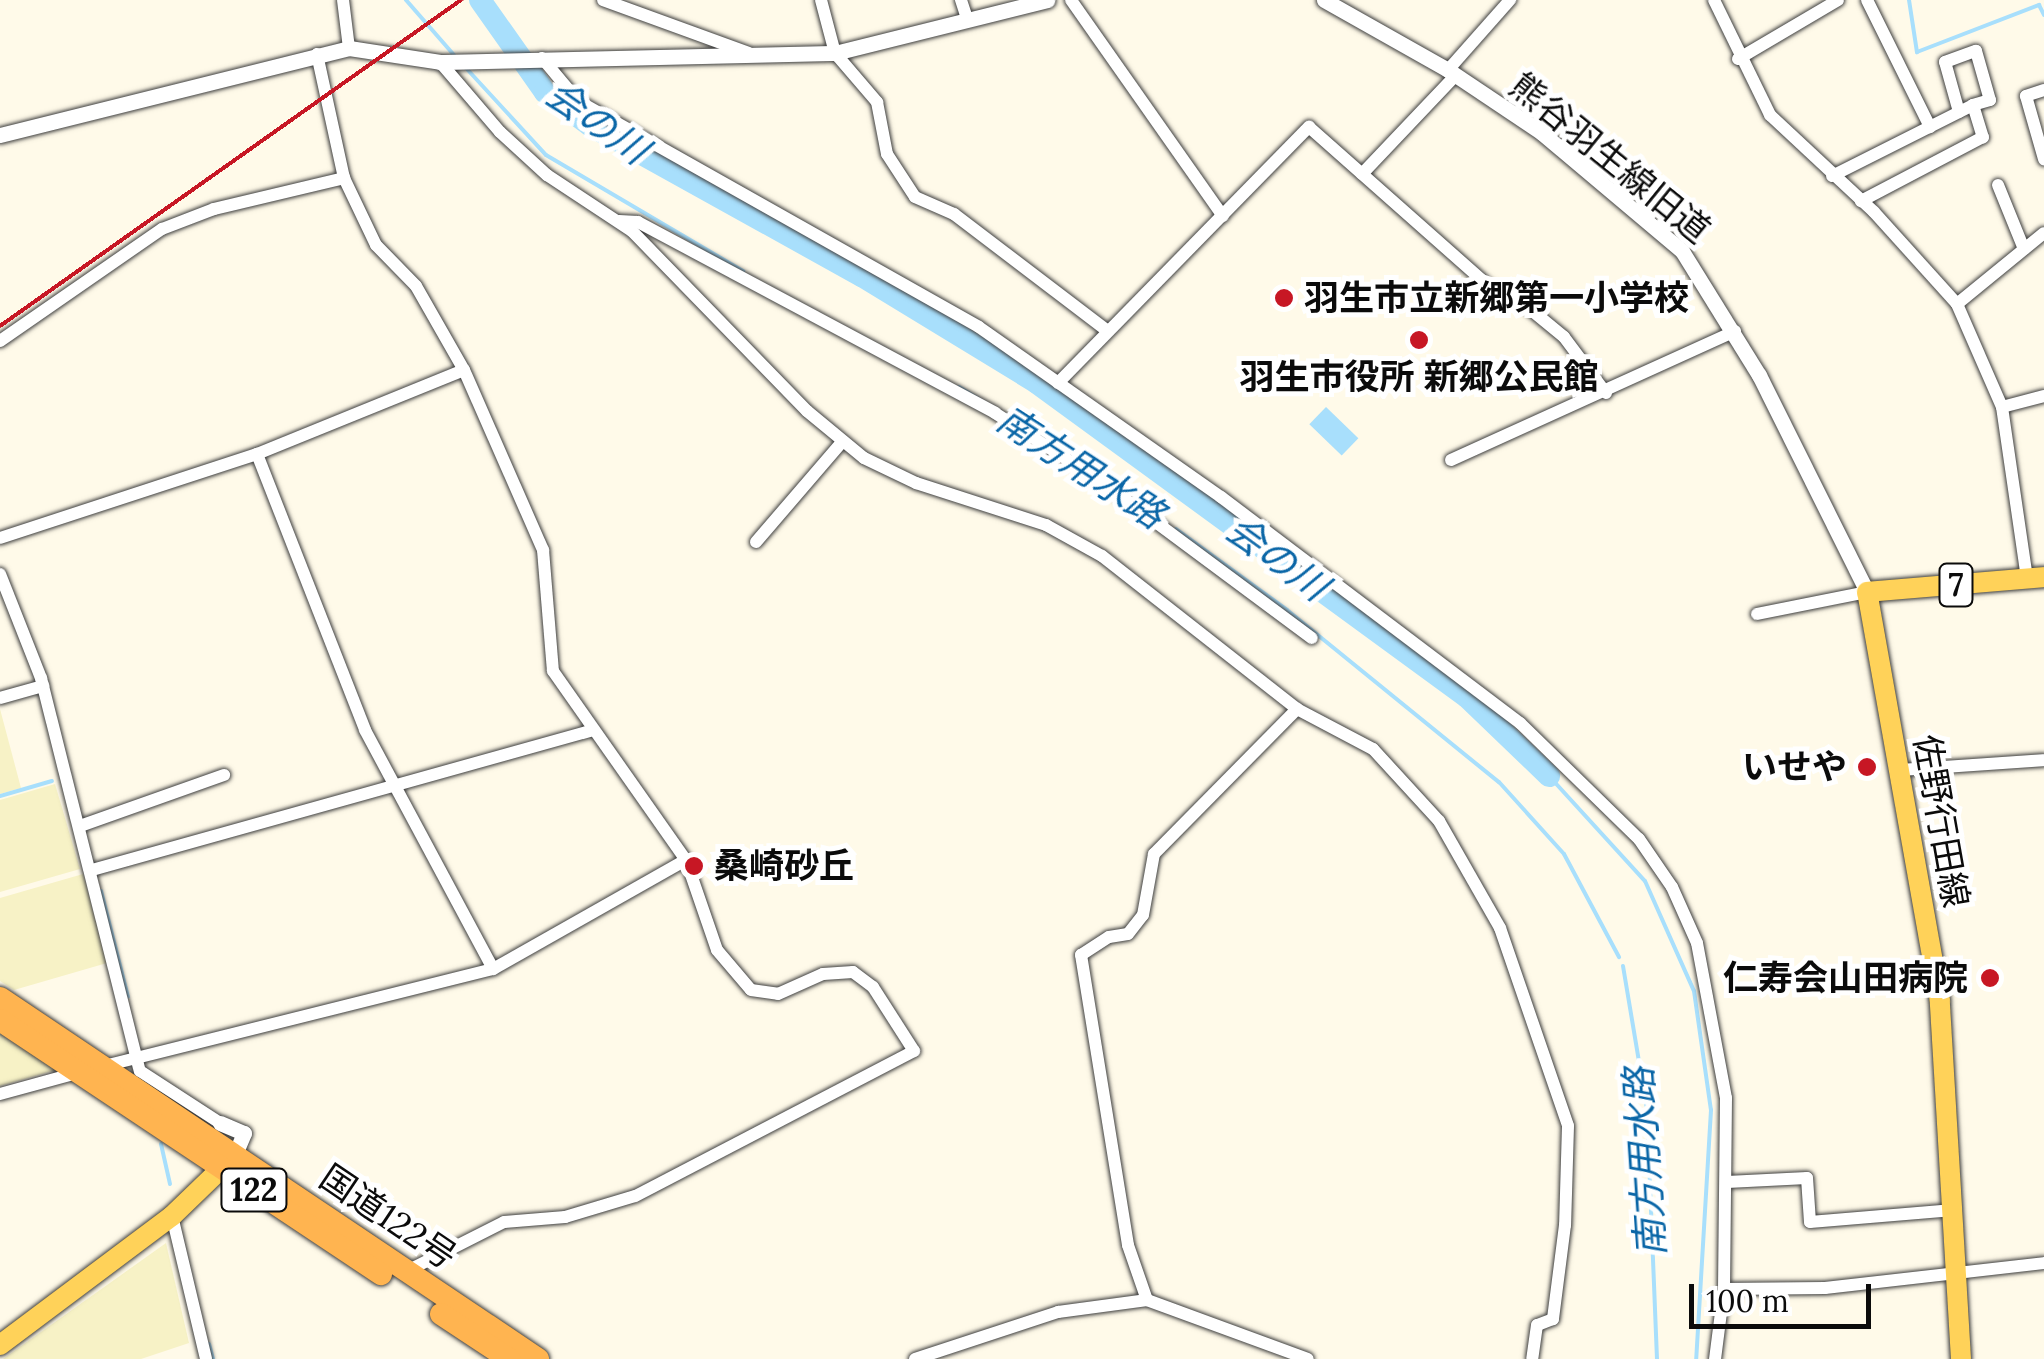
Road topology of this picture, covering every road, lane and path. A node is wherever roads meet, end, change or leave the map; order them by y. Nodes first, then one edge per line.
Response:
1 (343, 0) edge
2 (604, 0) edge
3 (821, 0) edge
4 (961, 0) edge
5 (1047, 0) edge
6 (1071, 0) edge
7 (1324, 0) edge
8 (1510, 0) edge
9 (1714, 0) edge
10 (1838, 0) edge
11 (1867, 0) edge
12 (968, 22) junction
13 (349, 48) junction
14 (317, 54) junction
15 (751, 54) junction
16 (835, 54) junction
17 (542, 58) junction
18 (1738, 59) junction
19 (440, 62) junction
20 (1452, 73) junction
21 (2044, 90) edge
22 (1973, 105) junction
23 (1959, 112) junction
24 (1930, 127) junction
25 (0, 134) edge
26 (2044, 158) edge
27 (1362, 174) junction
28 (1832, 176) junction
29 (344, 178) junction
30 (1998, 185) dead end
31 (1862, 201) junction
32 (1223, 216) junction
33 (617, 221) junction
34 (2044, 233) edge
35 (2024, 249) junction
36 (1957, 304) junction
37 (1106, 330) junction
38 (1735, 331) junction
39 (0, 341) edge
40 (464, 370) junction
41 (1058, 383) junction
42 (1606, 393) junction
43 (2044, 396) edge
44 (2002, 407) junction
45 (843, 441) junction
46 (257, 454) junction
47 (1451, 460) dead end
48 (0, 538) edge
49 (756, 542) dead end
50 (0, 574) edge
51 (2036, 578) edge
52 (1867, 592) junction
53 (1757, 614) dead end
54 (1312, 638) dead end
55 (43, 686) junction
56 (0, 698) edge
57 (1297, 709) junction
58 (590, 730) junction
59 (2044, 760) edge
60 (1899, 770) junction
61 (224, 776) dead end
62 (394, 787) junction
63 (80, 826) junction
64 (686, 860) junction
65 (92, 870) junction
66 (493, 968) junction
67 (0, 998) edge
68 (0, 1020) edge
69 (136, 1056) junction
70 (102, 1066) junction
71 (76, 1073) junction
72 (0, 1094) edge
73 (220, 1123) joint
74 (228, 1162) junction
75 (1727, 1182) junction
76 (1953, 1210) junction
77 (172, 1216) junction
78 (2044, 1264) edge
79 (405, 1272) junction
80 (1956, 1272) junction
81 (1724, 1289) junction
82 (1148, 1300) junction
83 (0, 1345) edge
84 (206, 1359) edge
85 (509, 1359) edge
86 (538, 1359) edge
87 (915, 1359) edge
88 (1308, 1359) edge
89 (1532, 1359) edge
90 (1714, 1359) edge
91 (1961, 1359) edge

1 - 13 street
2 - 15 street
3 - 16 street
4 - 12 street
5 - 12 street
6 - 32 street
7 - 20 street, 熊谷羽生線旧道
8 - 20 street
9 - 18 street
10 - 18 street
11 - 24 street
12 - 16 street
13 - 14 street
13 - 19 street
14 - 25 street
14 - 29 street
15 - 16 street
15 - 17 street
16 - 37 street
17 - 19 street
17 - 41 street
18 - 28 street
19 - 33 street
20 - 27 street
20 - 38 street, 熊谷羽生線旧道
21 - 26 street
22 - 23 street
22 - 23 street
22 - 31 street
23 - 24 street
24 - 28 street
27 - 32 street
27 - 42 street
28 - 31 street
29 - 39 street
29 - 40 street
30 - 35 street
31 - 36 street
32 - 37 street
33 - 45 street
33 - 54 street
34 - 35 street
35 - 36 street
36 - 44 street
37 - 41 street
38 - 42 street
38 - 52 street, 熊谷羽生線旧道
40 - 46 street
40 - 58 street
41 - 75 street
42 - 47 street
43 - 44 street
44 - 51 street
45 - 49 street
45 - 57 street
46 - 48 street
46 - 62 street
50 - 55 street
51 - 52 main road, 7
52 - 53 street
52 - 60 main road, 佐野行田線
55 - 56 street
55 - 63 street
57 - 82 street
57 - 89 street
58 - 62 street
58 - 64 street
59 - 60 street
60 - 76 main road, 佐野行田線
61 - 63 street
62 - 65 street
62 - 66 street
63 - 65 street
64 - 66 street
64 - 79 street
65 - 69 street
66 - 69 street
67 - 70 highway, 国道122号 / 122
68 - 71 highway, 国道122号 / 122
69 - 70 street
69 - 73 street
70 - 74 highway, 国道122号 / 122
71 - 72 street
71 - 74 highway, 国道122号 / 122
73 - 74 street
74 - 77 main road
74 - 79 highway, 国道122号 / 122
74 - 85 highway, 国道122号 / 122
75 - 76 street
75 - 81 street
76 - 80 main road, 佐野行田線
77 - 83 main road
77 - 84 street
78 - 80 street
79 - 86 highway, 国道122号 / 122
80 - 81 street
80 - 91 main road, 佐野行田線
81 - 90 street
82 - 87 street
82 - 88 street

